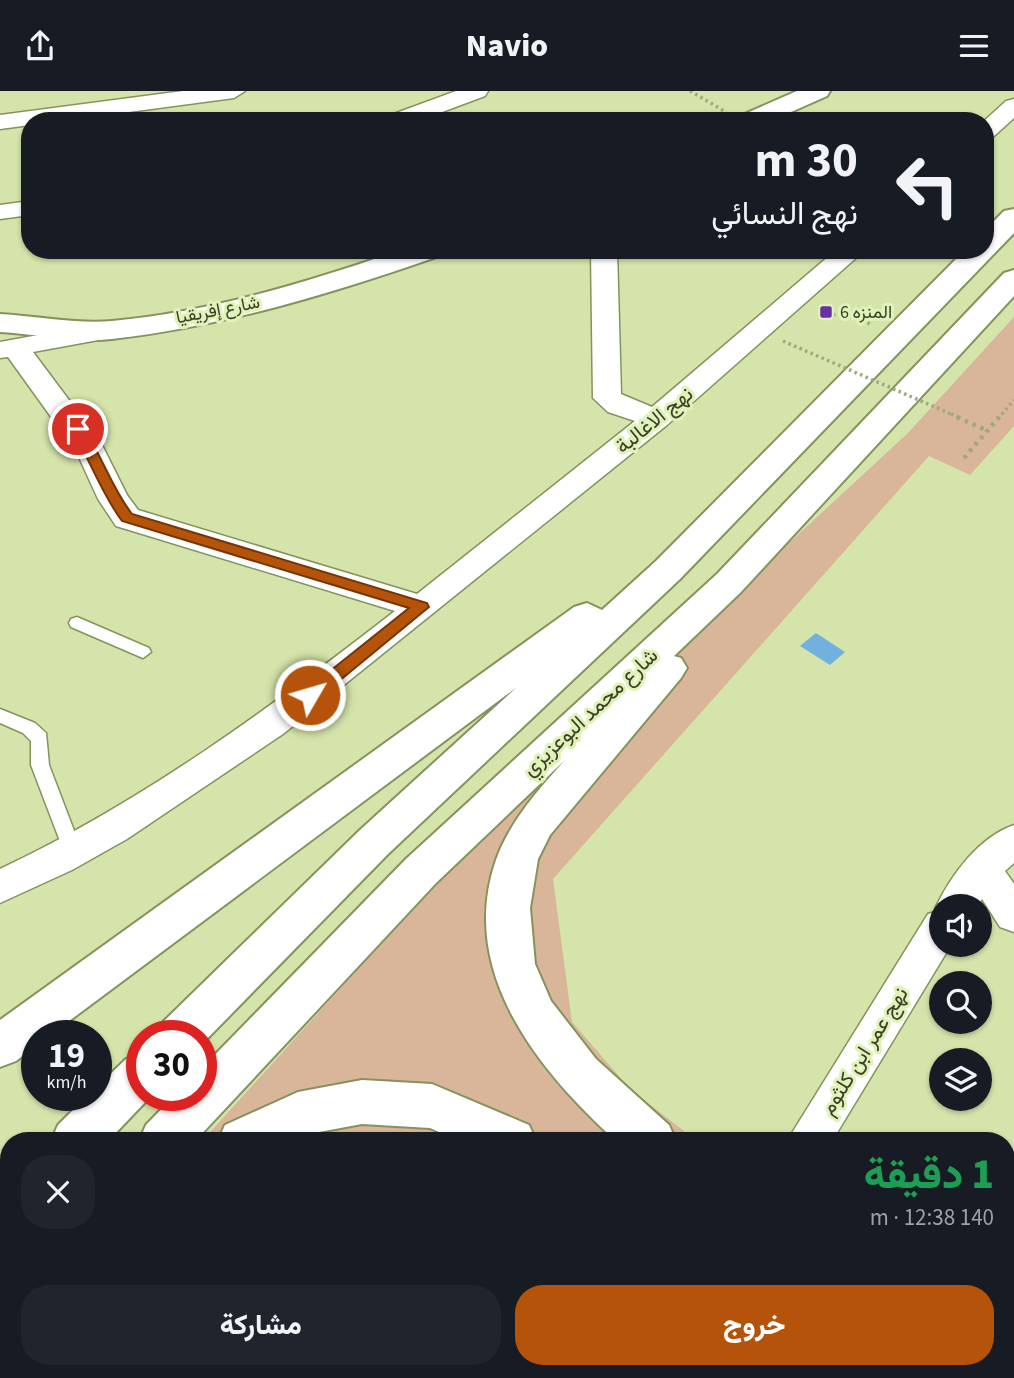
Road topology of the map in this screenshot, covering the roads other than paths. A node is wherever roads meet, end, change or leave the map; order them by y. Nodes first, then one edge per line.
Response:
1 (234, 91) edge
2 (477, 91) edge
3 (818, 91) edge
4 (1014, 106) edge
5 (75, 112) edge
6 (420, 112) edge
7 (757, 112) edge
8 (21, 119) edge
9 (0, 122) edge
10 (994, 124) edge
11 (21, 209) edge
12 (0, 212) edge
13 (1014, 217) edge
14 (994, 237) edge
15 (403, 259) edge
16 (604, 259) edge
17 (842, 259) edge
18 (972, 259) edge
19 (1014, 279) edge
20 (5, 340) edge
21 (657, 418) junction
22 (678, 560) junction
23 (729, 583) junction
24 (422, 607) junction
25 (77, 623) dead end
26 (143, 652) dead end
27 (0, 716) edge
28 (1014, 839) edge
29 (72, 849) junction
30 (982, 868) junction
31 (0, 887) edge
32 (964, 894) edge
33 (1014, 915) edge
34 (929, 947) edge
35 (196, 1020) edge
36 (0, 1046) edge
37 (126, 1090) edge
38 (84, 1132) edge
39 (172, 1132) edge
40 (261, 1132) edge
41 (492, 1132) edge
42 (641, 1132) edge
43 (814, 1132) edge

1 - 5 street
2 - 6 street
3 - 7 main road
4 - 10 street
8 - 9 street
11 - 12 street
13 - 14 main road
15 - 20 main road, شارع إفريقيا
16 - 21 street
17 - 21 street, نهج الاغالبة
18 - 22 main road
19 - 23 main road, شارع محمد البوعزيزي
20 - 24 street
21 - 24 street, نهج الاغالبة
22 - 35 main road
22 - 36 main road
23 - 39 main road, شارع محمد البوعزيزي
23 - 42 main road
24 - 29 street, نهج الاغالبة
25 - 26 lane
27 - 29 lane
28 - 30 street
29 - 31 street, نهج الاغالبة
30 - 32 street
30 - 33 street
34 - 43 street, نهج عمر ابن كلثوم
37 - 38 main road
40 - 41 main road

